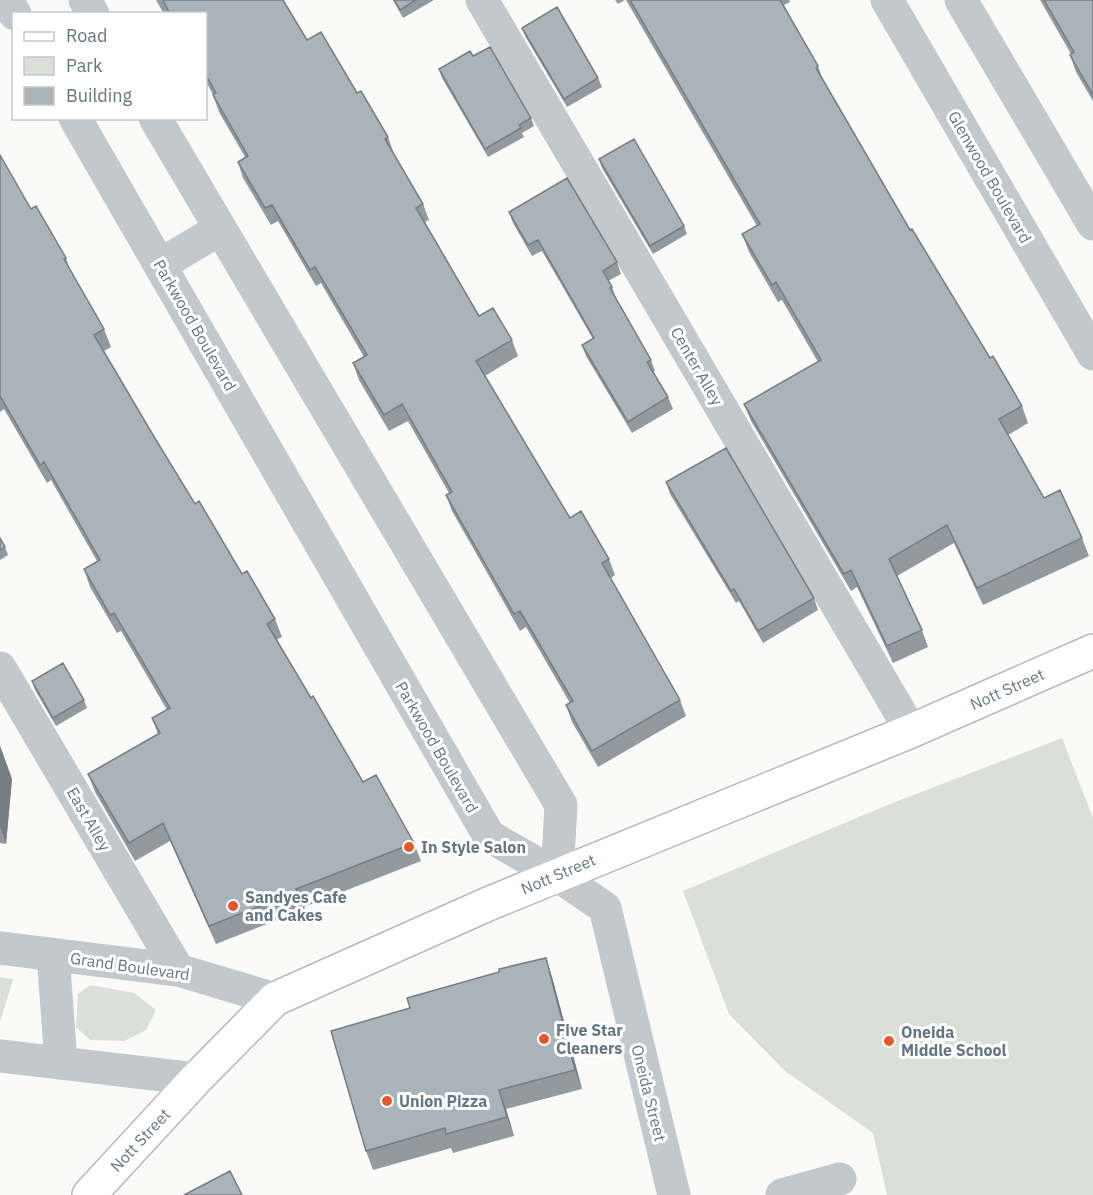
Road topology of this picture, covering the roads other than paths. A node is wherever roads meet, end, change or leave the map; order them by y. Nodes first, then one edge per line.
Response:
1 (482, 0) edge
2 (887, 0) edge
3 (962, 0) edge
4 (76, 120) edge
5 (156, 120) edge
6 (1093, 224) edge
7 (220, 229) junction
8 (160, 265) junction
9 (1093, 354) edge
10 (1091, 657) edge
11 (0, 668) edge
12 (911, 731) junction
13 (556, 875) junction
14 (0, 948) edge
15 (53, 955) junction
16 (178, 970) junction
17 (275, 999) junction
18 (0, 1056) edge
19 (61, 1062) junction
20 (196, 1079) junction
21 (840, 1179) dead end
22 (89, 1195) edge
23 (674, 1195) edge
24 (782, 1195) edge

1 - 12 street, Center Alley
2 - 9 street, Glenwood Boulevard
3 - 6 street
4 - 8 street, Parkwood Boulevard
5 - 7 street
7 - 8 street
7 - 13 street
8 - 13 street, Parkwood Boulevard
10 - 12 main road, Nott Street
11 - 16 street, East Alley
12 - 13 main road, Nott Street
13 - 17 main road, Nott Street
13 - 23 street, Oneida Street
14 - 15 street, Grand Boulevard
15 - 16 street, Grand Boulevard
15 - 19 street, Grand Boulevard
16 - 17 street, Grand Boulevard
17 - 20 main road, Nott Street
18 - 19 street
19 - 20 street
20 - 22 main road, Nott Street
21 - 24 street

